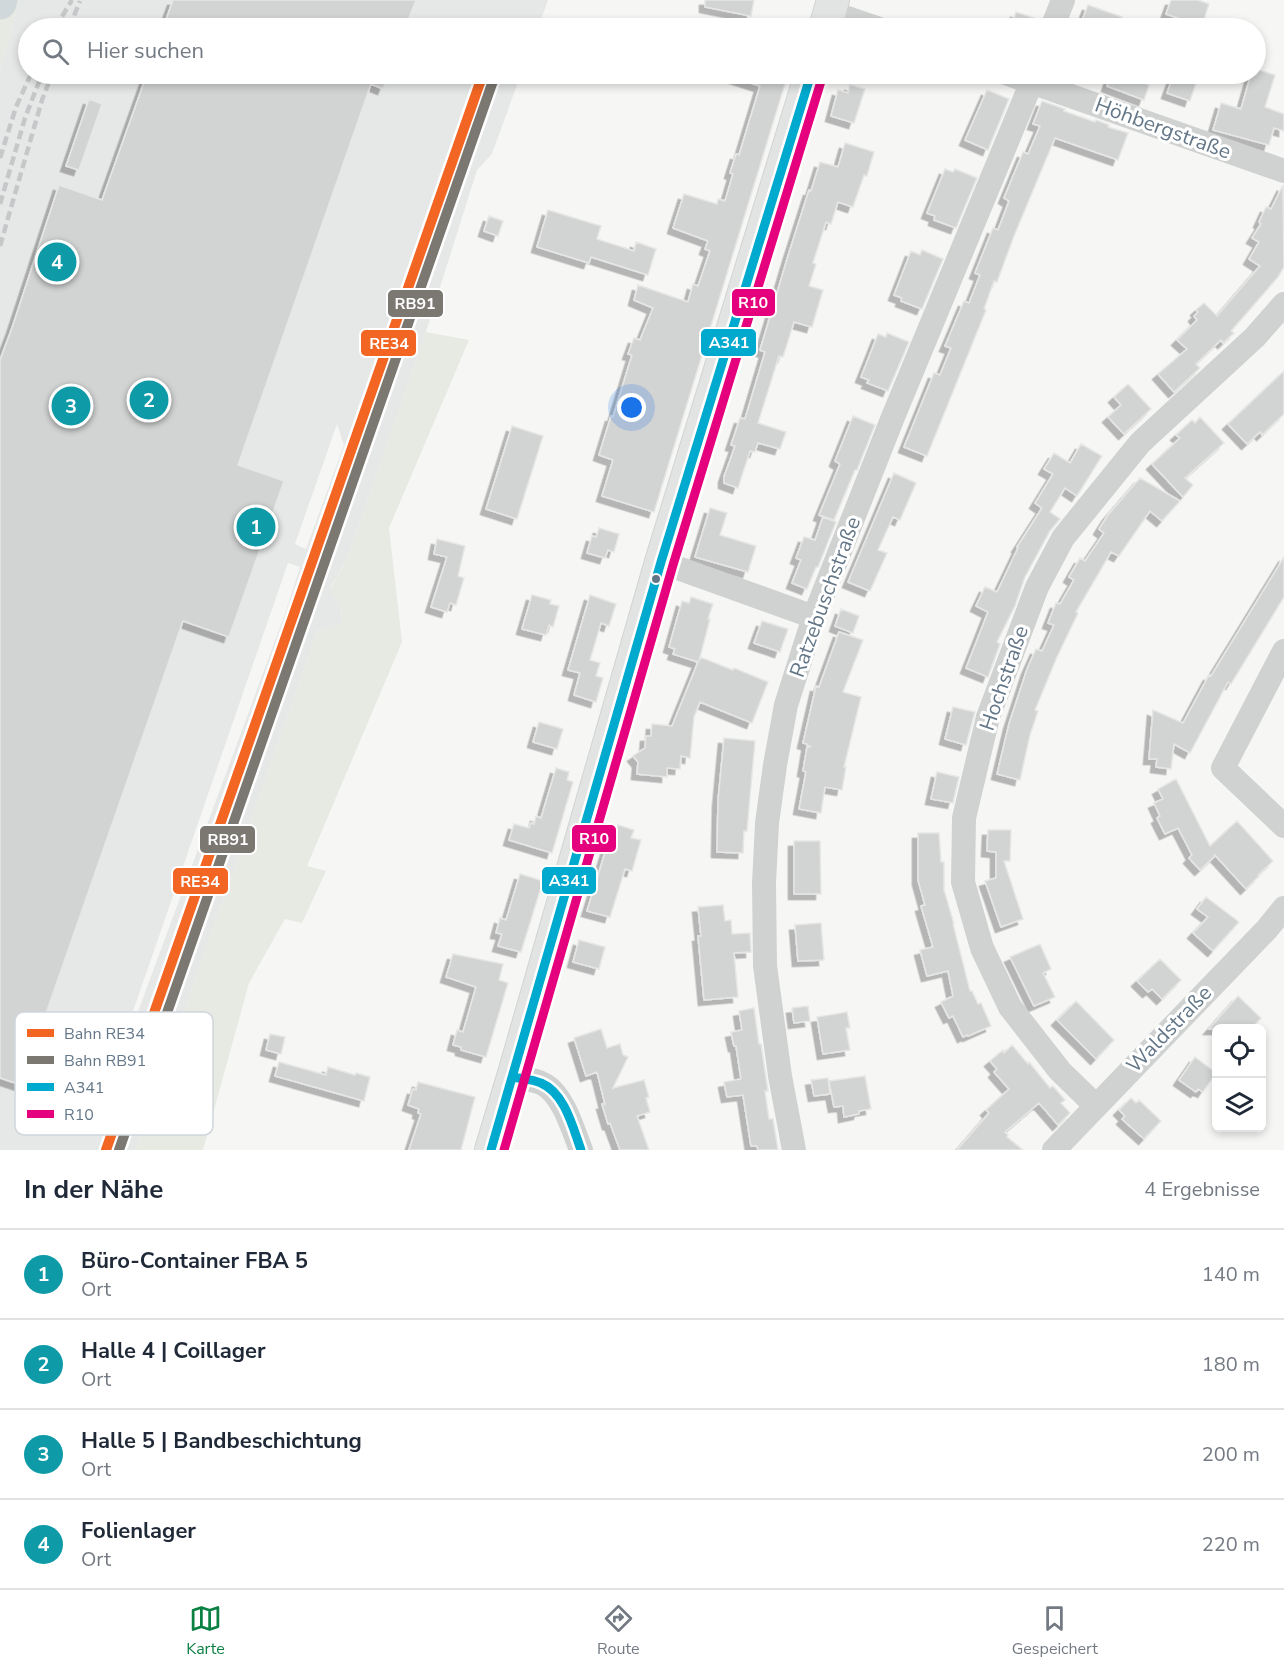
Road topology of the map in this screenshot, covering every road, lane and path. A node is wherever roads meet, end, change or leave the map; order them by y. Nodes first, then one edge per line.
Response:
1 (1063, 0) edge
2 (1056, 18) edge
3 (808, 84) edge
4 (1032, 84) edge
5 (1050, 84) edge
6 (1284, 171) edge
7 (1284, 304) edge
8 (661, 562) junction
9 (814, 617) junction
10 (1284, 651) edge
11 (1284, 826) edge
12 (1284, 908) edge
13 (513, 1077) junction
14 (1096, 1106) junction
15 (1065, 1147) edge
16 (490, 1150) edge
17 (581, 1150) edge
18 (794, 1150) edge

1 - 2 street
3 - 8 main road
4 - 9 street, Ratzebuschstraße
5 - 6 street, Höhbergstraße
7 - 14 street, Hochstraße
8 - 9 street
8 - 13 main road
9 - 18 street, Ratzebuschstraße
10 - 11 street
12 - 14 street, Waldstraße
13 - 16 main road
13 - 17 street
14 - 15 street, Waldstraße

